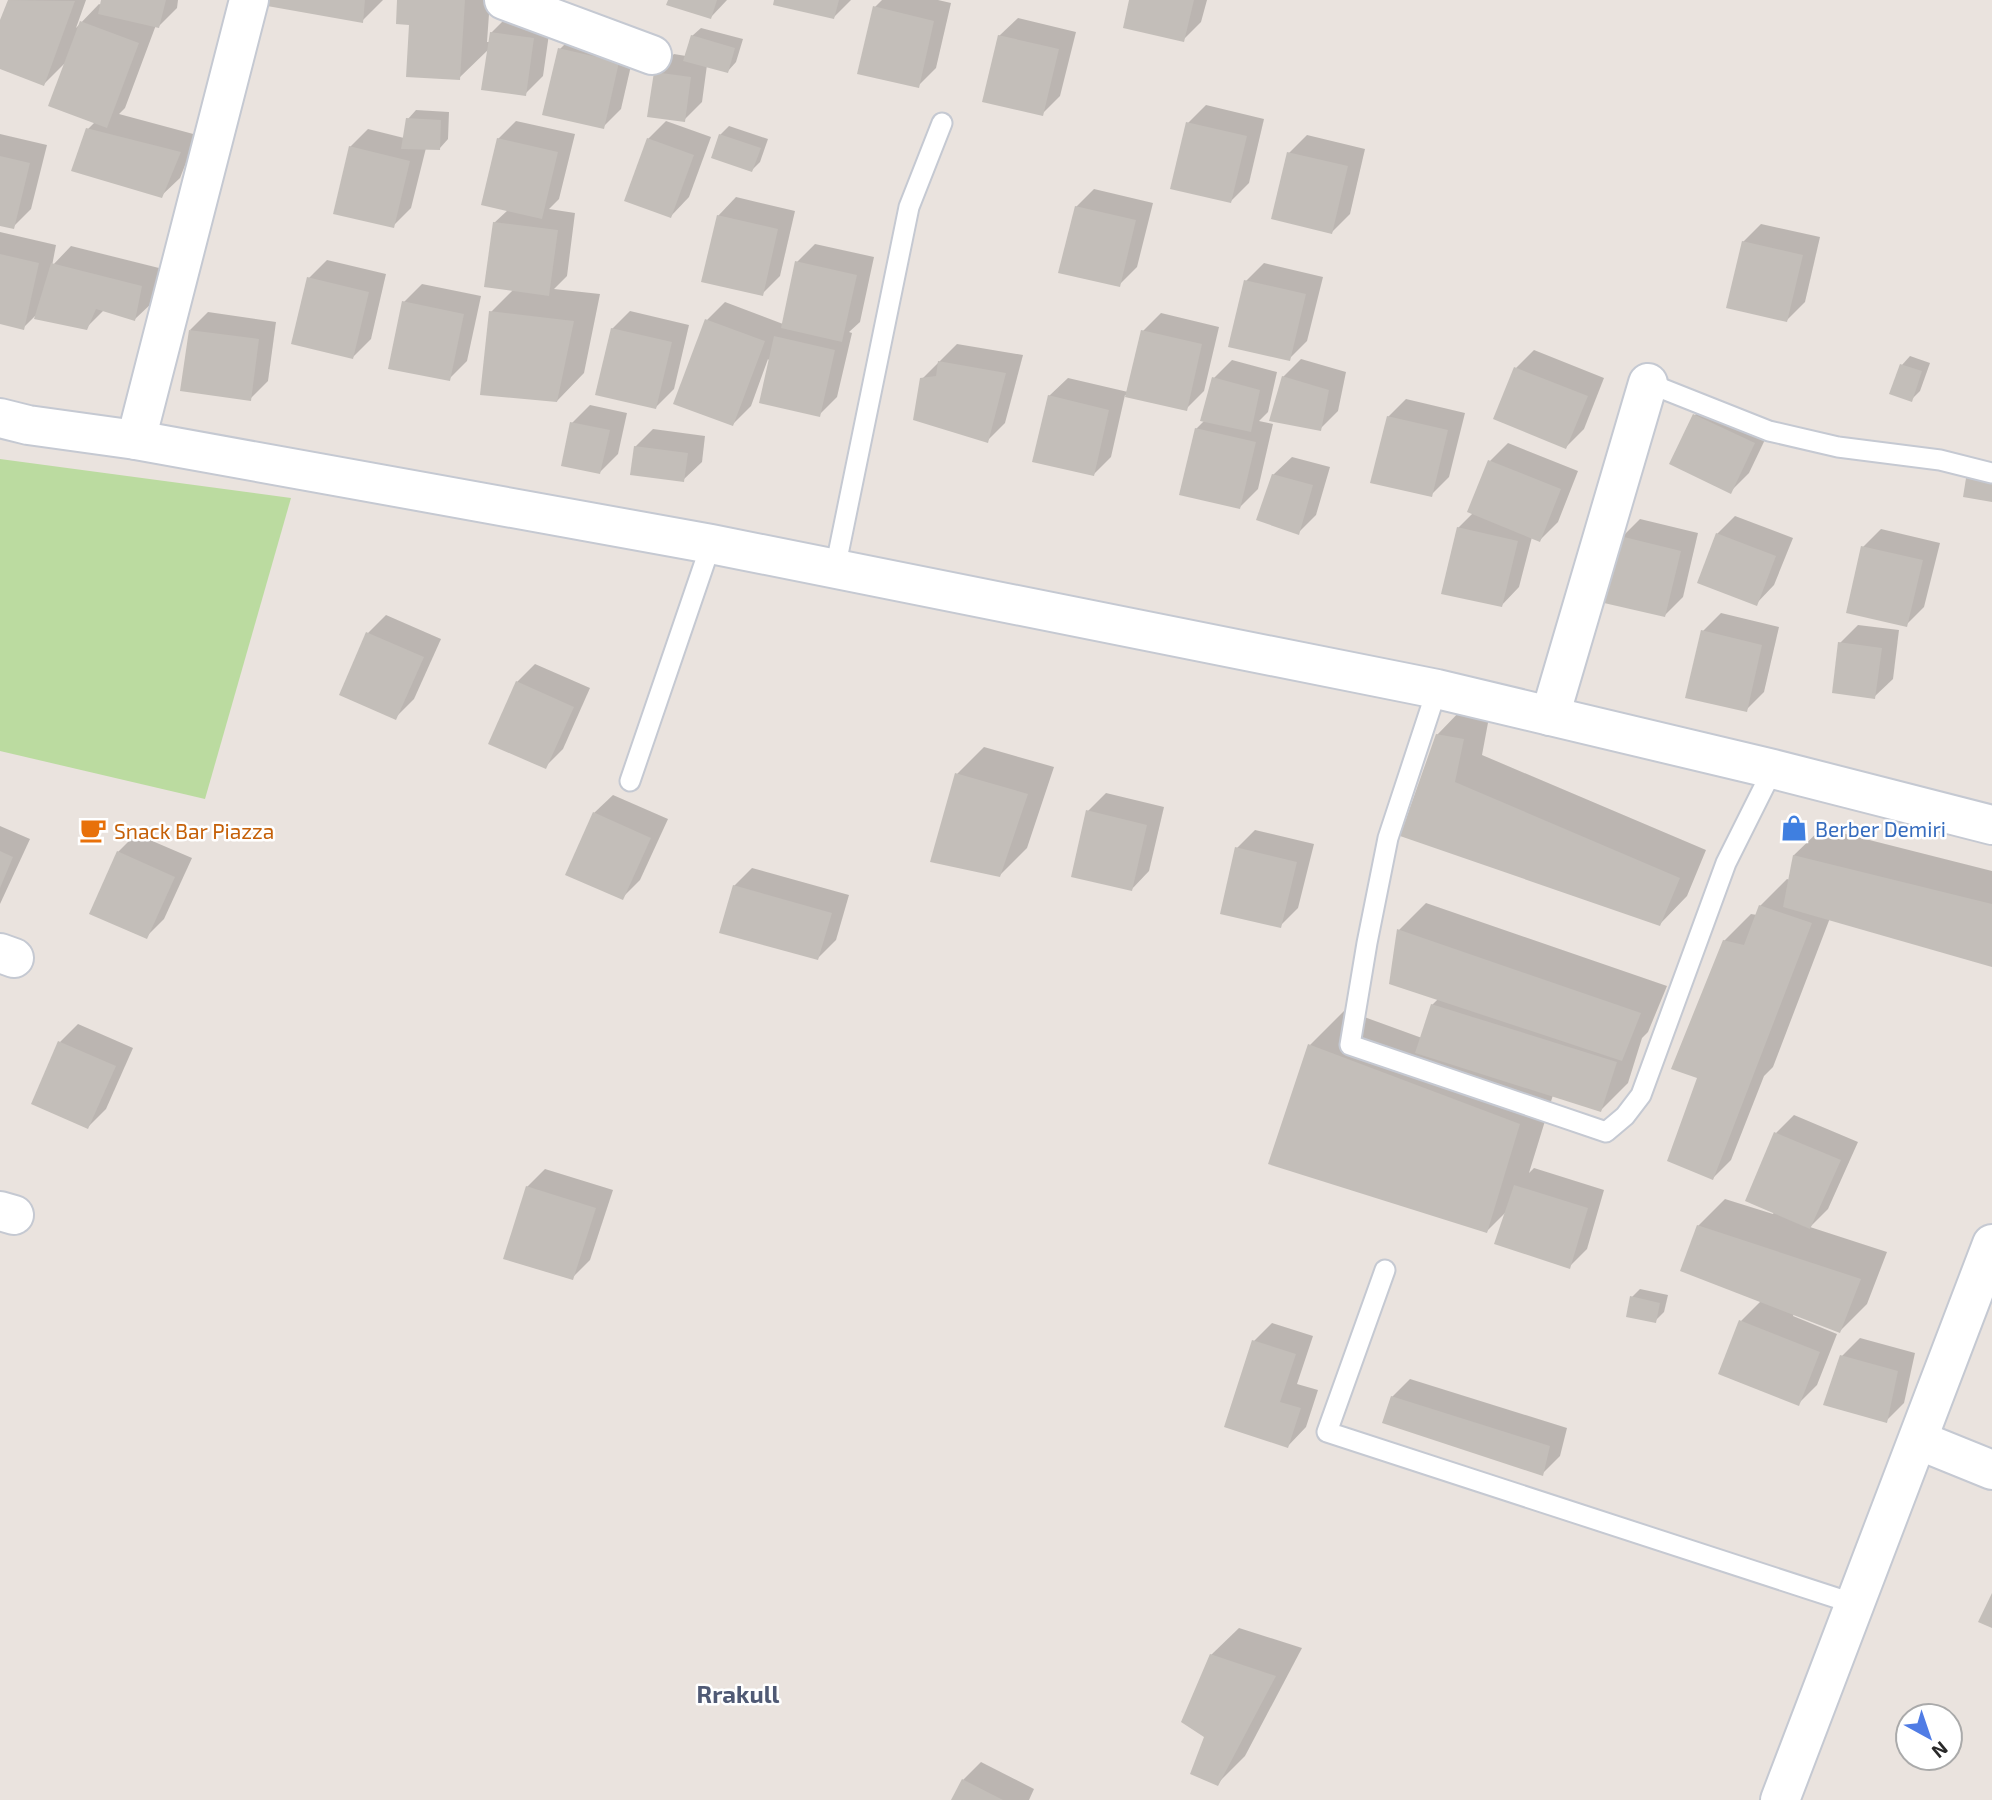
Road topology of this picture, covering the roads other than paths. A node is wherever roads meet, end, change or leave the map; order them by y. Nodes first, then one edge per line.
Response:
1 (249, 0) edge
2 (504, 0) edge
3 (652, 55) dead end
4 (942, 123) dead end
5 (1648, 383) joint
6 (0, 418) edge
7 (136, 440) junction
8 (1992, 473) edge
9 (711, 544) junction
10 (835, 569) junction
11 (1437, 689) junction
12 (1550, 716) junction
13 (1773, 769) junction
14 (630, 781) dead end
15 (1992, 825) edge
16 (1992, 1244) edge
17 (1385, 1270) dead end
18 (1918, 1440) junction
19 (1992, 1470) edge
20 (1855, 1604) junction
21 (1780, 1800) edge

1 - 7 street
2 - 3 street
4 - 10 lane
5 - 8 lane
5 - 12 street
6 - 7 street
7 - 9 street
9 - 10 street
9 - 14 lane
10 - 11 street
11 - 12 street
11 - 13 lane
12 - 13 street
13 - 15 street
16 - 18 street
17 - 20 lane
18 - 19 street
18 - 20 street
20 - 21 street

